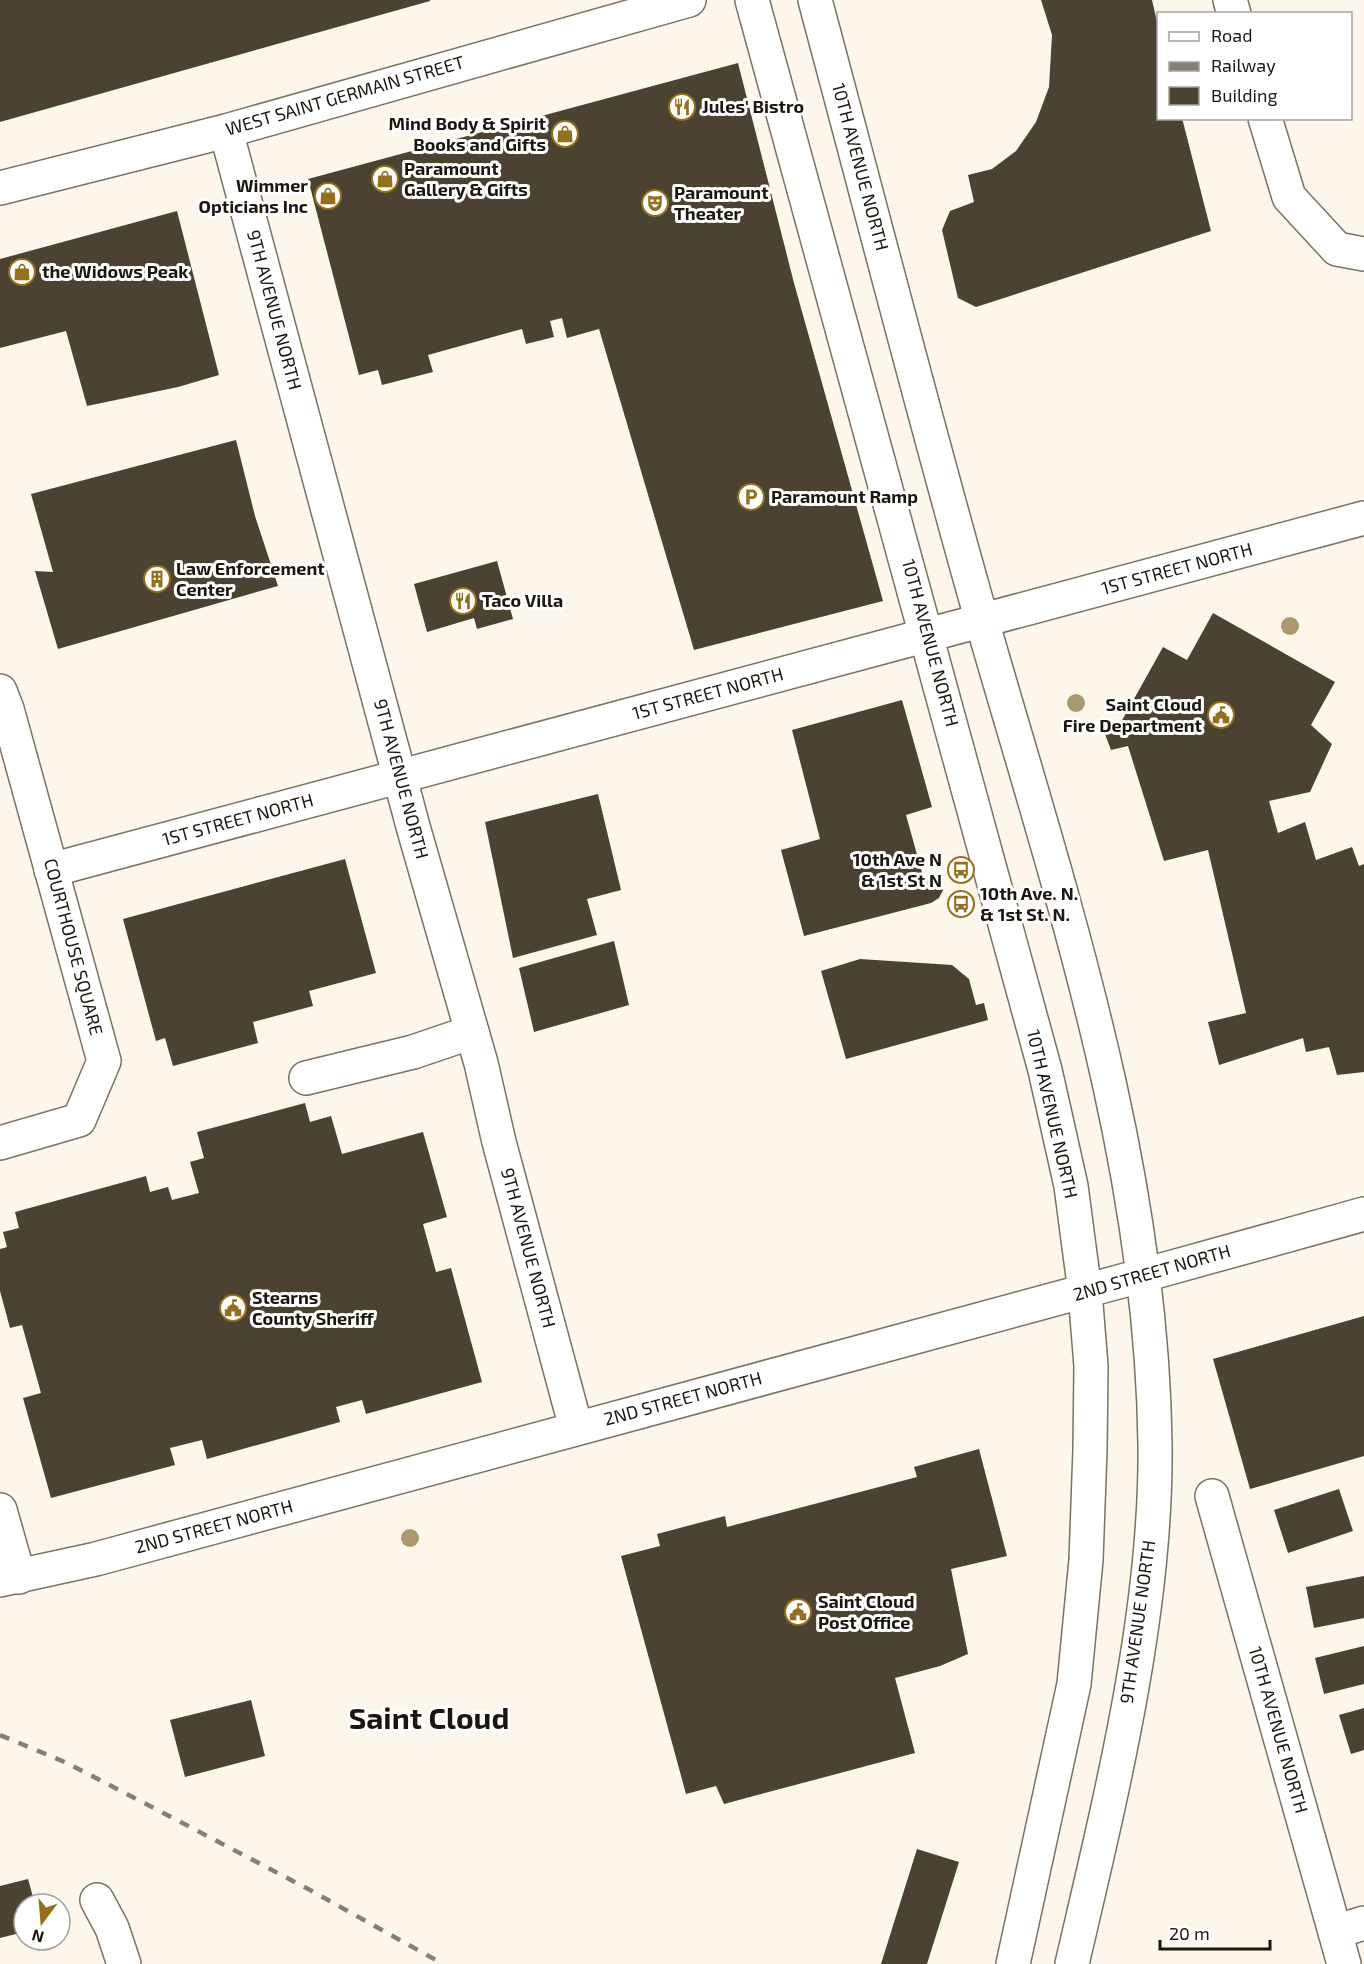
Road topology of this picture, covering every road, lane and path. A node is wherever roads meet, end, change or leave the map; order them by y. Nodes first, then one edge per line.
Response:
1 (689, 0) edge
2 (752, 0) edge
3 (815, 0) edge
4 (1266, 120) edge
5 (226, 131) junction
6 (0, 188) edge
7 (1364, 254) edge
8 (1364, 518) edge
9 (982, 621) junction
10 (928, 635) junction
11 (0, 691) edge
12 (400, 777) junction
13 (51, 870) junction
14 (472, 1032) junction
15 (306, 1078) dead end
16 (0, 1143) edge
17 (1364, 1214) edge
18 (1144, 1275) junction
19 (1085, 1292) junction
20 (576, 1428) junction
21 (1212, 1496) dead end
22 (0, 1510) edge
23 (9, 1578) edge
24 (97, 1900) dead end
25 (1349, 1928) edge
26 (124, 1964) edge
27 (1013, 1964) edge
28 (1072, 1964) edge
29 (1344, 1964) edge

1 - 5 main road, WEST SAINT GERMAIN STREET
2 - 10 main road, 10TH AVENUE NORTH
3 - 9 main road, 10TH AVENUE NORTH
4 - 7 main road
5 - 6 main road, WEST SAINT GERMAIN STREET
5 - 12 main road, 9TH AVENUE NORTH
8 - 9 main road, 1ST STREET NORTH
9 - 10 main road, 1ST STREET NORTH
9 - 18 main road, 10TH AVENUE NORTH
10 - 12 main road, 1ST STREET NORTH
10 - 19 main road, 10TH AVENUE NORTH
11 - 13 main road, COURTHOUSE SQUARE
12 - 13 main road, 1ST STREET NORTH
12 - 14 main road, 9TH AVENUE NORTH
13 - 16 main road, COURTHOUSE SQUARE
14 - 15 main road
14 - 20 main road, 9TH AVENUE NORTH
17 - 18 main road, 2ND STREET NORTH
18 - 19 main road, 2ND STREET NORTH
18 - 28 main road, 9TH AVENUE NORTH
19 - 20 main road, 2ND STREET NORTH
19 - 27 main road
20 - 23 main road, 2ND STREET NORTH
21 - 25 main road, 10TH AVENUE NORTH
22 - 23 main road
24 - 26 main road
25 - 29 main road, 10TH AVENUE NORTH

